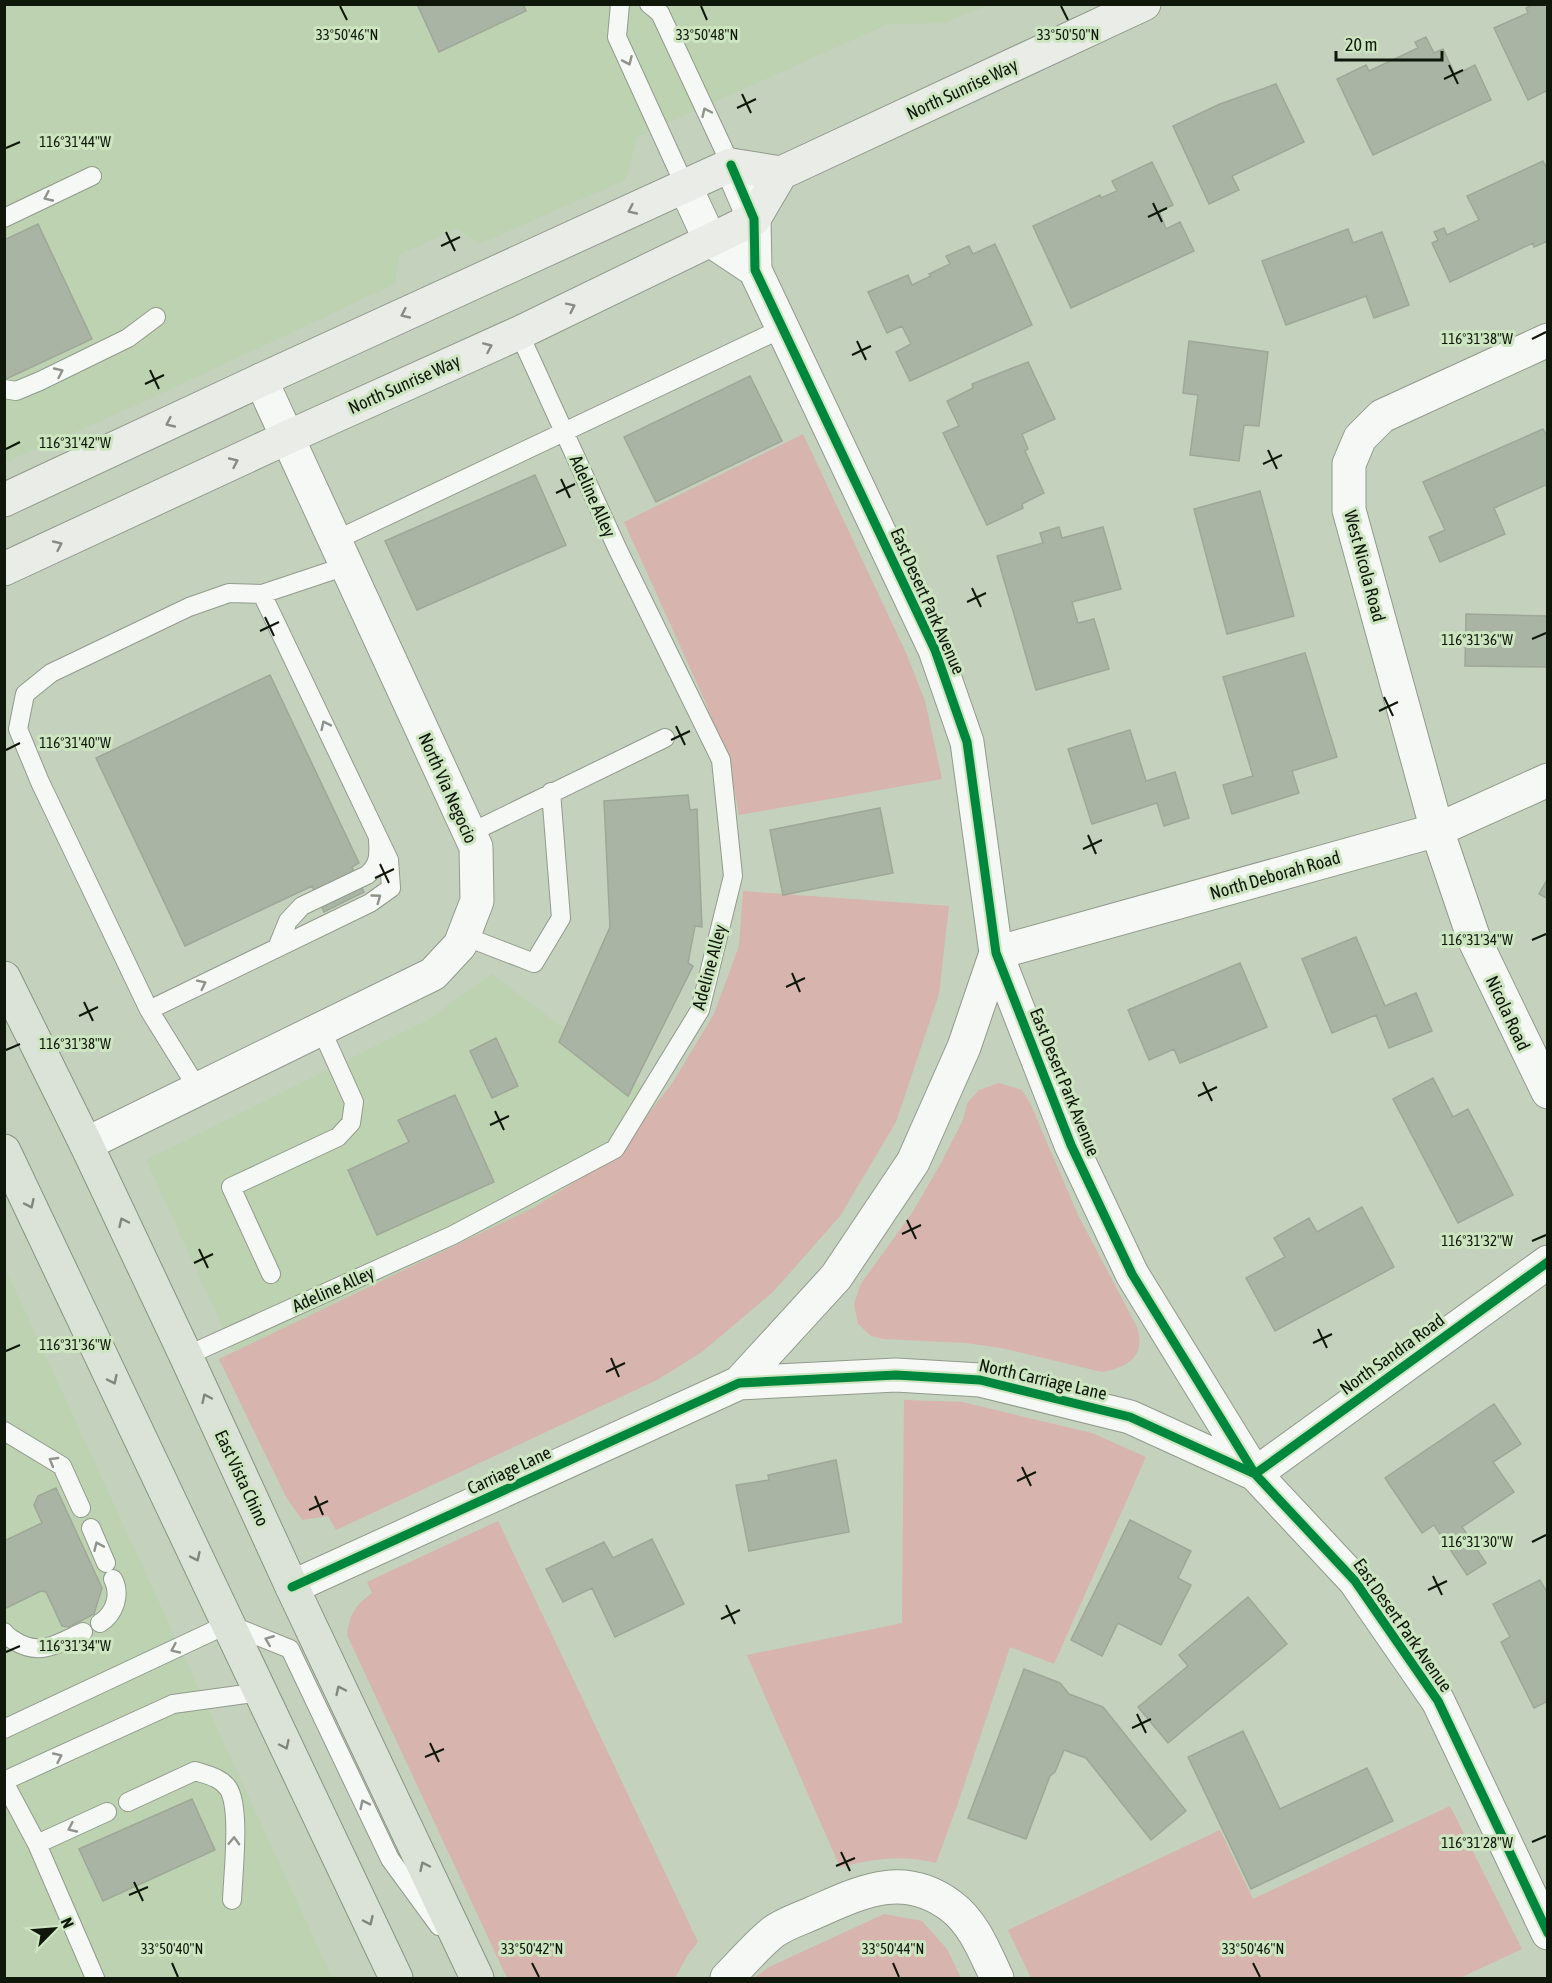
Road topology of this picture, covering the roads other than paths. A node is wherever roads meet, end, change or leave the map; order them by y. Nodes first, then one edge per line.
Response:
1 (620, 4) edge
2 (649, 4) edge
3 (1144, 4) edge
4 (731, 165) junction
5 (781, 173) junction
6 (92, 176) dead end
7 (685, 186) junction
8 (4, 218) edge
9 (754, 219) junction
10 (710, 240) junction
11 (756, 270) junction
12 (156, 317) dead end
13 (783, 328) junction
14 (519, 333) junction
15 (1548, 340) edge
16 (261, 380) junction
17 (4, 389) edge
18 (564, 432) junction
19 (286, 438) junction
20 (4, 500) edge
21 (340, 553) junction
22 (4, 569) edge
23 (262, 594) junction
24 (665, 738) dead end
25 (1548, 780) edge
26 (551, 792) junction
27 (1437, 830) junction
28 (470, 833) junction
29 (378, 837) junction
30 (464, 936) junction
31 (277, 948) junction
32 (996, 953) junction
33 (4, 978) edge
34 (149, 1010) junction
35 (321, 1029) junction
36 (198, 1089) junction
37 (1548, 1092) edge
38 (86, 1144) junction
39 (4, 1151) edge
40 (1548, 1262) edge
41 (271, 1274) dead end
42 (186, 1356) junction
43 (739, 1383) junction
44 (4, 1431) edge
45 (1255, 1474) junction
46 (81, 1508) dead end
47 (91, 1528) dead end
48 (292, 1587) junction
49 (100, 1623) dead end
50 (228, 1624) junction
51 (4, 1632) edge
52 (83, 1632) dead end
53 (260, 1692) junction
54 (4, 1729) edge
55 (4, 1781) edge
56 (128, 1802) dead end
57 (107, 1812) dead end
58 (37, 1844) junction
59 (232, 1900) dead end
60 (1548, 1933) edge
61 (476, 1977) edge
62 (95, 1978) edge
63 (396, 1978) edge
64 (727, 1978) edge
65 (997, 1978) edge

1 -> 7 lane
4 -> 2 lane
3 - 5 main road, North Sunrise Way
4 - 5 main road
4 - 7 main road
4 - 9 street, East Desert Park Avenue
5 - 9 main road
6 -> 8 lane
7 - 10 street
7 -> 16 main road
9 - 10 main road, North Sunrise Way
9 - 11 street, East Desert Park Avenue
10 - 11 street
14 -> 10 main road, North Sunrise Way
11 - 13 street, East Desert Park Avenue
17 -> 12 lane
13 - 18 lane
13 - 32 street, East Desert Park Avenue
14 - 18 lane, Adeline Alley
19 -> 14 main road, North Sunrise Way
15 - 27 street, West Nicola Road
16 - 19 street, North Via Negocio
16 -> 20 main road
18 - 21 lane
18 - 42 lane, Adeline Alley
19 - 21 street, North Via Negocio
22 -> 19 main road, North Sunrise Way
21 - 23 lane
21 - 28 street, North Via Negocio
29 -> 23 lane
23 - 34 lane
24 - 26 lane
25 - 27 street, North Deborah Road
26 - 28 lane
26 - 30 lane
27 - 32 street, North Deborah Road
27 - 37 street, Nicola Road
28 - 30 street, North Via Negocio
29 - 31 lane
31 -> 29 lane
30 - 35 street, North Via Negocio
34 -> 31 lane
32 - 43 street
32 - 45 street, East Desert Park Avenue
33 - 38 main road, East Vista Chino
34 - 36 lane
35 - 36 street, North Via Negocio
35 - 41 lane
36 - 38 street, North Via Negocio
42 -> 38 main road, East Vista Chino
39 -> 50 main road
40 - 45 street, North Sandra Road
48 -> 42 main road, East Vista Chino
43 - 45 street, North Carriage Lane
43 - 48 street, Carriage Lane
46 -> 44 lane
45 - 60 street, East Desert Park Avenue
49 -> 47 lane
61 -> 48 main road, East Vista Chino
50 - 53 main road
50 -> 54 lane
61 -> 50 lane
51 - 52 lane
55 -> 53 lane
53 -> 63 main road
55 - 58 lane
59 -> 56 lane
57 -> 58 lane
58 - 62 lane
64 - 65 street

